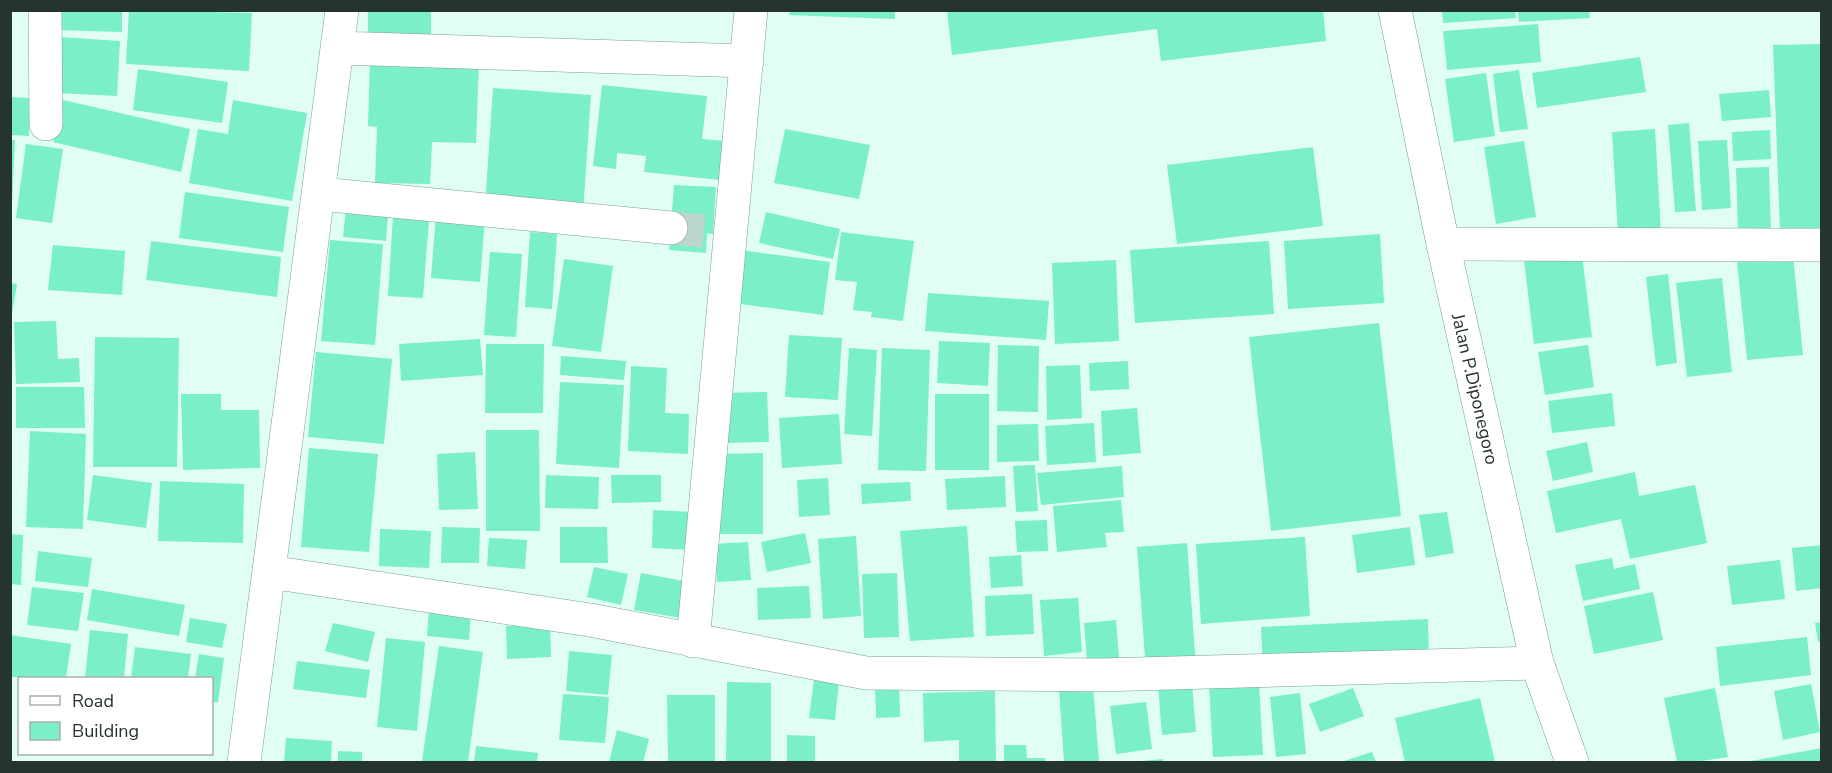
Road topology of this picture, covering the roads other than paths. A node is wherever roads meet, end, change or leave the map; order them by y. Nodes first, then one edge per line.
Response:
1 (45, 10) edge
2 (342, 10) edge
3 (751, 10) edge
4 (1395, 10) edge
5 (339, 48) junction
6 (747, 61) junction
7 (46, 124) dead end
8 (320, 194) junction
9 (671, 228) tunnel mouth
10 (1443, 244) junction
11 (1821, 245) edge
12 (270, 572) junction
13 (693, 641) junction
14 (1538, 663) junction
15 (244, 762) edge
16 (1572, 762) edge

1 - 7 street
2 - 5 street
3 - 6 street
4 - 10 street, Jalan P.Diponegoro
5 - 6 street
5 - 8 street
6 - 13 street
8 - 9 street
8 - 12 street
10 - 11 street
10 - 14 street, Jalan P.Diponegoro
12 - 13 street
12 - 15 street
13 - 14 street
14 - 16 street, Jalan P.Diponegoro

